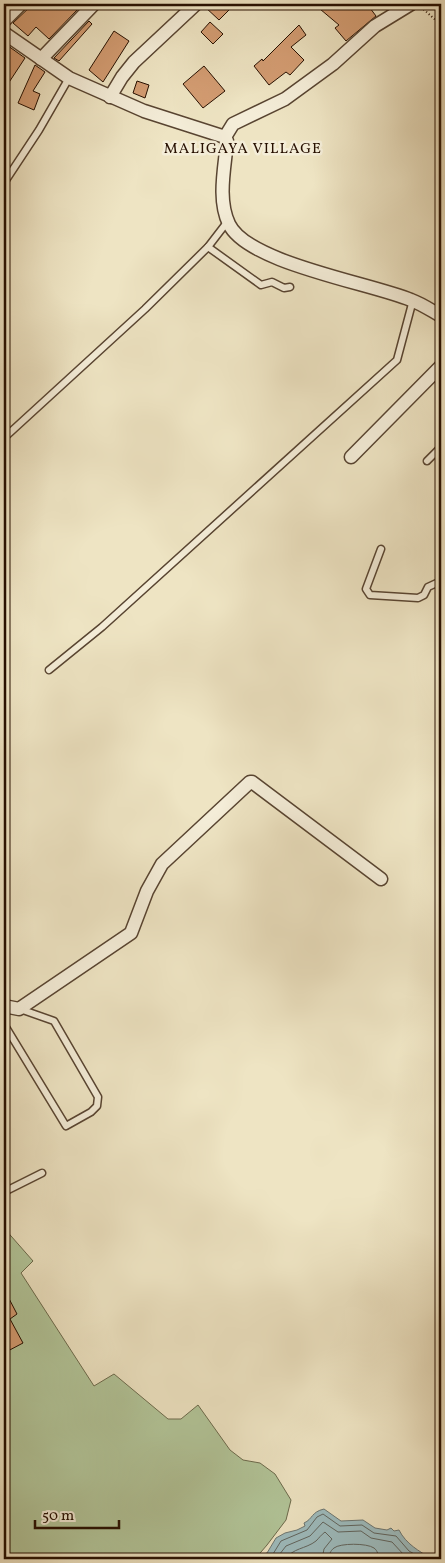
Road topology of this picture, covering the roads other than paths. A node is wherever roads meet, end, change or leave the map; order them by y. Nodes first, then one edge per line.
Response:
1 (21, 4) edge
2 (94, 4) edge
3 (196, 4) edge
4 (411, 4) edge
5 (4, 21) edge
6 (4, 33) edge
7 (41, 60) junction
8 (69, 78) junction
9 (110, 97) junction
10 (225, 138) junction
11 (4, 181) edge
12 (228, 221) junction
13 (208, 247) junction
14 (290, 287) dead end
15 (413, 300) junction
16 (441, 316) edge
17 (441, 366) edge
18 (4, 438) edge
19 (441, 447) edge
20 (351, 457) dead end
21 (426, 461) dead end
22 (381, 548) dead end
23 (441, 582) edge
24 (49, 670) dead end
25 (381, 879) dead end
26 (4, 1006) edge
27 (19, 1009) junction
28 (4, 1024) edge
29 (42, 1173) dead end
30 (4, 1192) edge

1 - 5 street
2 - 7 street
3 - 9 street
4 - 10 street
6 - 7 street
7 - 8 street
8 - 9 street
8 - 11 lane
9 - 10 street
10 - 12 street
12 - 13 lane
12 - 15 street
13 - 14 lane
13 - 18 lane
15 - 16 street
15 - 24 lane
17 - 20 street
19 - 21 lane
22 - 23 lane
25 - 27 street
26 - 27 street
27 - 28 lane
29 - 30 lane

